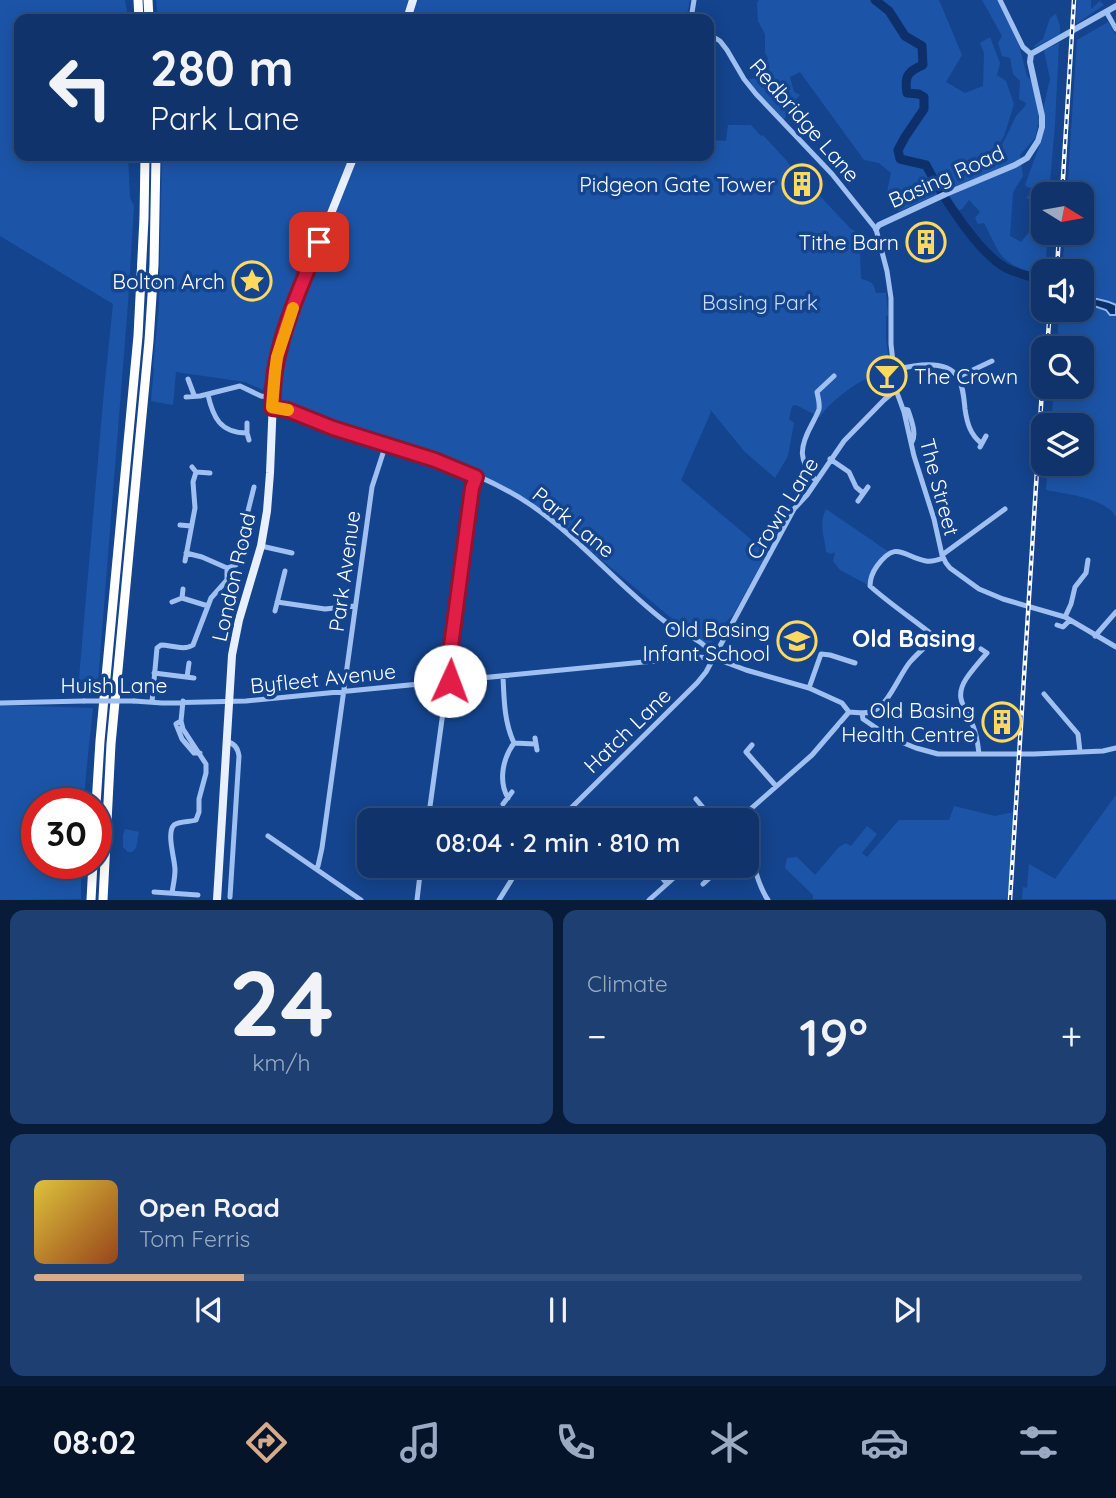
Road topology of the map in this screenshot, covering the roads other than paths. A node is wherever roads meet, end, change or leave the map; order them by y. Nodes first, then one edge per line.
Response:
1 (1000, 0) edge
2 (1116, 6) edge
3 (1107, 13) junction
4 (1116, 29) edge
5 (714, 39) edge
6 (1031, 54) junction
7 (145, 161) edge
8 (156, 161) edge
9 (352, 161) edge
10 (876, 229) junction
11 (992, 361) dead end
12 (893, 370) junction
13 (834, 376) dead end
14 (958, 377) junction
15 (188, 379) dead end
16 (896, 390) junction
17 (194, 395) junction
18 (208, 395) junction
19 (186, 397) dead end
20 (273, 403) junction
21 (247, 423) dead end
22 (247, 433) junction
23 (986, 436) dead end
24 (249, 440) dead end
25 (386, 444) junction
26 (830, 459) junction
27 (210, 473) dead end
28 (476, 477) junction
29 (816, 481) junction
30 (254, 487) dead end
31 (869, 488) dead end
32 (863, 493) junction
33 (241, 498) dead end
34 (251, 500) junction
35 (858, 501) dead end
36 (1005, 509) dead end
37 (180, 525) dead end
38 (191, 526) junction
39 (261, 546) junction
40 (292, 553) dead end
41 (943, 557) junction
42 (1088, 559) dead end
43 (226, 568) junction
44 (285, 571) dead end
45 (1086, 573) junction
46 (1095, 577) dead end
47 (183, 589) dead end
48 (181, 598) junction
49 (172, 602) dead end
50 (277, 602) junction
51 (208, 606) junction
52 (355, 606) junction
53 (275, 611) dead end
54 (1116, 612) edge
55 (1068, 618) junction
56 (1057, 625) dead end
57 (1095, 636) junction
58 (1116, 648) edge
59 (981, 649) dead end
60 (713, 658) junction
61 (190, 663) dead end
62 (846, 669) dead end
63 (154, 673) junction
64 (503, 676) junction
65 (187, 677) junction
66 (194, 678) dead end
67 (450, 681) junction
68 (441, 682) junction
69 (809, 688) junction
70 (343, 691) junction
71 (1044, 694) dead end
72 (183, 701) junction
73 (152, 702) junction
74 (229, 702) junction
75 (0, 703) edge
76 (849, 712) junction
77 (862, 713) junction
78 (227, 742) junction
79 (513, 743) junction
80 (536, 744) dead end
81 (752, 745) dead end
82 (1116, 748) edge
83 (1080, 752) junction
84 (979, 754) junction
85 (776, 786) junction
86 (97, 788) edge
87 (512, 792) dead end
88 (508, 798) junction
89 (696, 799) dead end
90 (502, 804) dead end
91 (430, 808) edge
92 (571, 808) edge
93 (703, 808) edge
94 (751, 808) edge
95 (268, 837) dead end
96 (316, 869) junction
97 (420, 878) edge
98 (513, 878) edge
99 (662, 878) edge
100 (674, 878) edge
101 (710, 878) edge
102 (757, 878) edge
103 (92, 879) edge
104 (667, 884) junction
105 (703, 884) dead end
106 (154, 892) dead end
107 (173, 893) junction
108 (163, 896) edge
109 (184, 897) edge
110 (195, 897) edge
111 (230, 897) dead end
112 (654, 898) edge
113 (91, 900) edge
114 (103, 900) edge
115 (217, 900) edge
116 (361, 900) edge
117 (417, 900) edge
118 (499, 900) edge
119 (768, 900) edge

1 - 6 street, Basing Road
2 - 3 street
3 - 4 street
3 - 6 street
5 - 10 street, Redbridge Lane
6 - 10 street, Basing Road
7 - 86 highway
8 - 114 highway
9 - 20 main road, London Road
10 - 12 street, The Street
11 - 14 street
12 - 14 street
12 - 16 street, The Street
13 - 29 street
14 - 23 street
15 - 17 street
16 - 26 street, Crown Lane
16 - 41 street, The Street
17 - 18 street, Park Lane
17 - 19 street, Park Lane
18 - 20 street, Park Lane
18 - 22 street
20 - 25 street, Park Lane
20 - 39 main road, London Road
21 - 22 street
22 - 24 street
25 - 28 street, Park Lane
25 - 52 street, Park Avenue
26 - 29 street, Crown Lane
26 - 32 street
27 - 38 street
28 - 60 street, Park Lane
28 - 67 street
29 - 60 street, Crown Lane
30 - 34 street
31 - 32 street
32 - 35 street
33 - 34 street
34 - 43 street
36 - 41 street
37 - 38 street
38 - 43 street
39 - 40 street
39 - 74 main road, London Road
41 - 55 street, The Street
41 - 77 street
42 - 45 street
43 - 51 street
44 - 50 street
45 - 46 street
45 - 55 street
47 - 48 street
48 - 49 street
48 - 51 street
50 - 52 street
50 - 53 street
51 - 63 street
52 - 70 street, Park Avenue
54 - 57 street
55 - 56 street
55 - 57 street, The Street
57 - 58 street, The Street
59 - 84 street
60 - 64 street, Byfleet Avenue
60 - 69 street
60 - 92 street, Hatch Lane
61 - 65 street
62 - 69 street
63 - 65 street
63 - 73 street
64 - 67 street, Byfleet Avenue
64 - 79 street
65 - 66 street
67 - 68 street, Byfleet Avenue
68 - 70 street, Byfleet Avenue
68 - 91 street
69 - 76 street
70 - 74 street, Byfleet Avenue
70 - 96 street, Park Avenue
71 - 83 street
72 - 73 street, Huish Lane
72 - 74 street, Huish Lane
72 - 107 street
73 - 75 street, Huish Lane, bridge
74 - 78 main road, London Road
76 - 77 street
76 - 85 street
77 - 84 street
78 - 111 street, London Road
78 - 115 main road, London Road
79 - 80 street
79 - 88 street
81 - 85 street
82 - 83 street
83 - 84 street
85 - 94 street
87 - 88 street
88 - 90 street
89 - 93 street
95 - 96 street
96 - 116 street
97 - 117 street
98 - 118 street
99 - 104 street
100 - 104 street
101 - 105 street
102 - 119 street
103 - 113 highway
104 - 112 street
106 - 108 street
107 - 108 street
107 - 109 street
109 - 110 street

